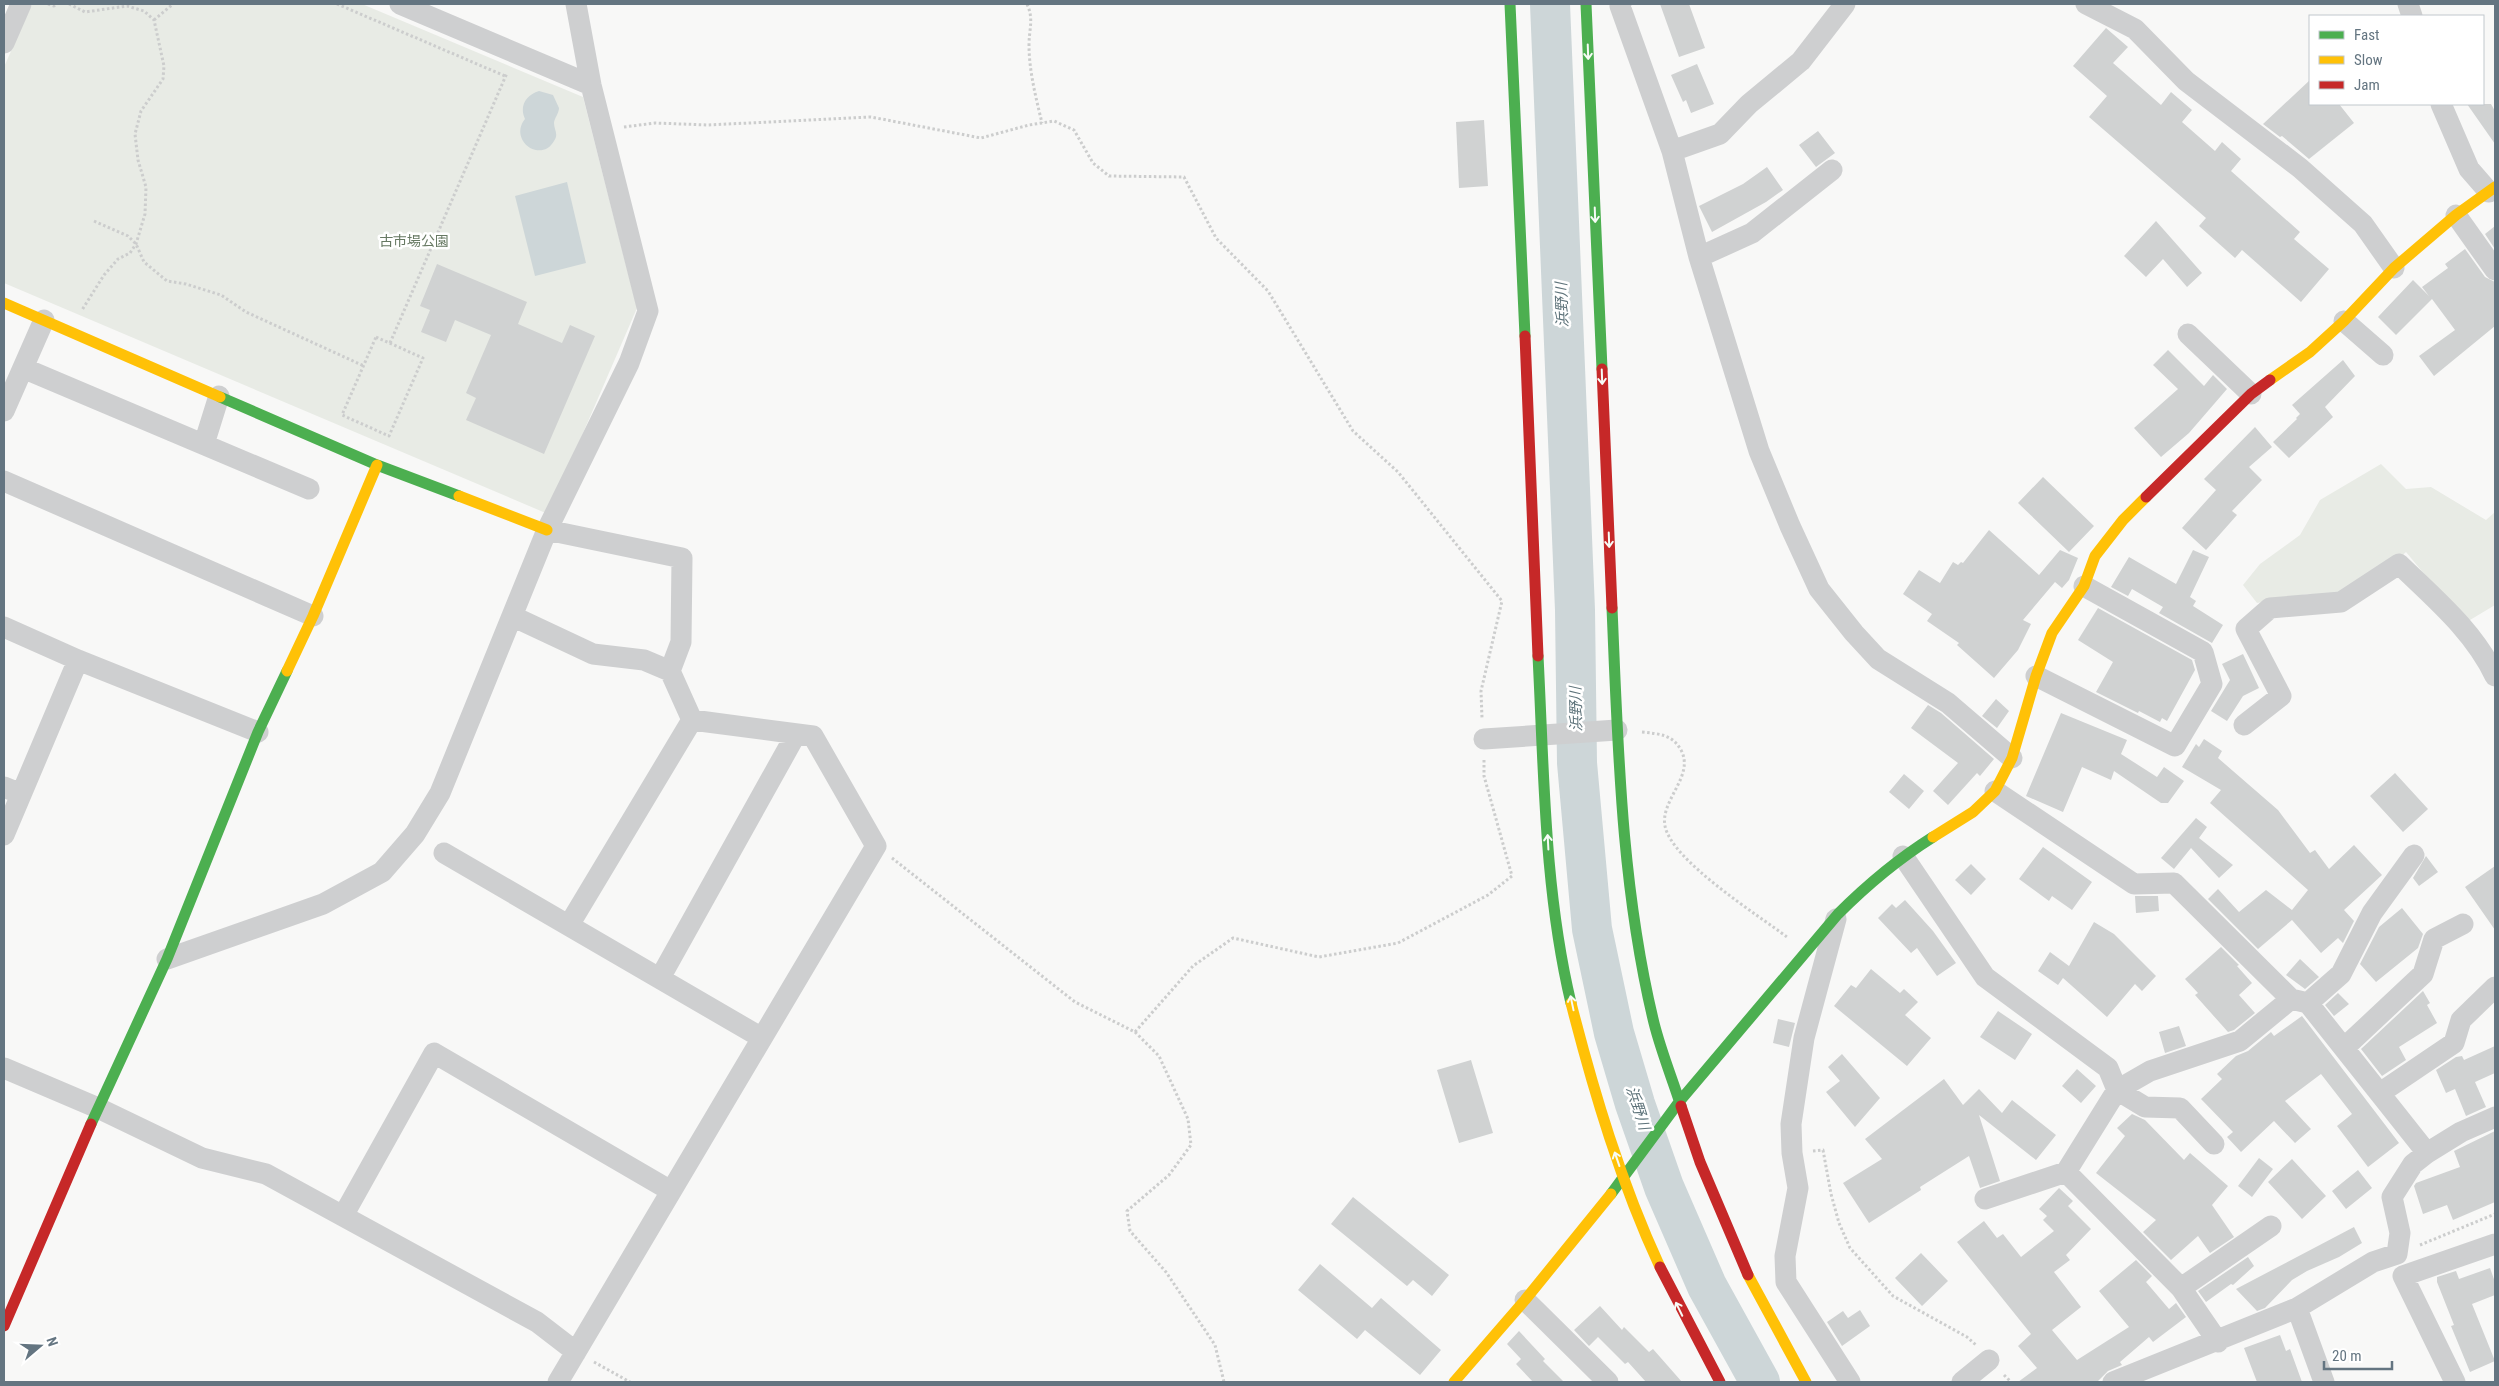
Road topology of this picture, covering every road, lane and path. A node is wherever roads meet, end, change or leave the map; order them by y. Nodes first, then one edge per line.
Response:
1 (21, 4) edge
2 (48, 4) edge
3 (56, 4) edge
4 (69, 4) edge
5 (173, 4) edge
6 (337, 4) edge
7 (400, 4) edge
8 (576, 4) edge
9 (1027, 4) edge
10 (1510, 4) edge
11 (1586, 4) edge
12 (1621, 4) edge
13 (1844, 4) edge
14 (2086, 4) edge
15 (154, 20) junction
16 (4, 43) edge
17 (516, 53) junction
18 (506, 76) junction
19 (591, 85) junction
20 (2441, 105) edge
21 (1042, 123) junction
22 (604, 129) junction
23 (1672, 151) junction
24 (1832, 170) dead end
25 (2492, 189) edge
26 (2456, 215) junction
27 (94, 221) dead end
28 (136, 244) junction
29 (1699, 257) junction
30 (2394, 268) junction
31 (2495, 270) edge
32 (4, 303) edge
33 (44, 320) junction
34 (2344, 321) junction
35 (70, 332) junction
36 (2188, 334) dead end
37 (390, 343) junction
38 (2383, 354) dead end
39 (364, 366) junction
40 (23, 368) junction
41 (2252, 394) junction
42 (219, 396) junction
43 (4, 411) edge
44 (204, 444) junction
45 (378, 465) junction
46 (4, 481) edge
47 (309, 489) dead end
48 (547, 530) junction
49 (2084, 586) junction
50 (313, 616) junction
51 (512, 616) junction
52 (4, 626) edge
53 (78, 660) junction
54 (670, 671) junction
55 (2036, 676) junction
56 (2495, 676) edge
57 (692, 720) junction
58 (2244, 724) dead end
59 (1617, 730) junction
60 (258, 732) junction
61 (796, 734) junction
62 (1542, 736) junction
63 (1484, 739) junction
64 (2012, 758) junction
65 (12, 790) edge
66 (1995, 791) junction
67 (4, 835) edge
68 (876, 846) junction
69 (444, 853) dead end
70 (2414, 855) dead end
71 (1904, 856) junction
72 (1838, 914) junction
73 (2463, 924) dead end
74 (568, 925) junction
75 (1805, 950) junction
76 (167, 959) junction
77 (660, 978) junction
78 (2495, 987) edge
79 (2300, 1001) junction
80 (1135, 1032) junction
81 (762, 1038) junction
82 (2344, 1048) junction
83 (4, 1068) edge
84 (2117, 1090) junction
85 (2380, 1093) junction
86 (1680, 1102) junction
87 (98, 1108) junction
88 (2495, 1117) edge
89 (2214, 1144) dead end
90 (2427, 1152) junction
91 (1792, 1153) junction
92 (2066, 1172) junction
93 (1624, 1178) junction
94 (672, 1191) junction
95 (1986, 1199) dead end
96 (2495, 1214) edge
97 (343, 1216) junction
98 (2271, 1226) dead end
99 (2495, 1244) edge
100 (2397, 1254) junction
101 (2403, 1276) junction
102 (1786, 1282) junction
103 (2181, 1288) junction
104 (1759, 1299) junction
105 (1525, 1300) junction
106 (2297, 1308) junction
107 (4, 1326) edge
108 (2218, 1342) junction
109 (576, 1352) junction
110 (1989, 1360) junction
111 (558, 1382) edge
112 (630, 1382) edge
113 (1224, 1382) edge
114 (1454, 1382) edge
115 (1608, 1382) edge
116 (1720, 1382) edge
117 (1806, 1382) edge
118 (1850, 1382) edge
119 (1962, 1382) edge
120 (2011, 1382) edge
121 (2114, 1382) edge
122 (2324, 1382) edge
123 (2455, 1382) edge

1 - 16 street
2 - 3 path
4 - 15 path
5 - 15 path
6 - 18 path
7 - 17 street
8 - 19 street
9 - 21 path
10 - 62 street
11 -> 59 street
12 - 23 street
13 - 23 street
14 - 30 street
15 - 28 path
17 - 18 path
17 - 19 street
18 - 37 path
19 - 22 street
20 - 25 street
21 - 22 path
21 - 63 path
22 - 48 street
23 - 29 street
24 - 29 street
25 - 26 street
26 - 30 street
26 - 31 street
27 - 28 path
28 - 35 path
28 - 39 path
29 - 64 street
30 - 34 street
32 - 33 street
33 - 35 street
33 - 40 street
34 - 38 street
34 - 41 street
35 - 42 street
36 - 41 street
37 - 39 path
37 - 39 path
40 - 43 street
40 - 44 street
41 - 49 street
42 - 44 street
42 - 45 street
44 - 47 street
45 - 48 street
45 - 50 street
46 - 50 street
48 - 51 street
48 - 54 street
49 - 55 street
49 - 55 street
50 - 60 street
51 - 54 street
51 - 76 street
52 - 53 street
53 - 60 street
53 - 65 street
54 - 57 street
55 - 64 street
56 - 58 street
57 - 61 street
57 - 74 street
59 - 62 street
59 - 75 path
59 - 86 street
60 - 76 street
61 - 68 street
61 - 77 street
62 - 63 street
93 -> 62 street
63 - 80 path
64 - 66 street
65 - 67 street
66 - 71 street
66 - 79 street
68 - 80 path
68 - 81 street
69 - 74 street
70 - 79 street
71 - 72 street
71 - 84 street
72 - 75 street
72 - 91 street
73 - 82 street
74 - 77 street
75 - 86 street
76 - 87 street
77 - 81 street
78 - 85 street
79 - 82 street
79 - 84 street
80 - 113 path
81 - 94 street
82 - 85 street
83 - 87 street
84 - 89 street
84 - 92 street
85 - 90 street
86 - 93 street
86 - 104 street
87 - 97 street
87 - 107 street
88 - 90 street
90 - 100 street
91 - 102 street
91 - 110 path
92 - 95 street
92 - 103 street
93 - 105 street
116 -> 93 street
94 - 97 street
94 - 109 street
96 - 100 path
97 - 109 street
98 - 103 street
99 - 101 street
100 - 101 street
100 - 106 street
101 - 123 street
102 - 104 street
102 - 118 street
103 - 108 street
104 - 117 street
105 - 114 street
105 - 115 street
106 - 108 street
106 - 122 street
108 - 121 street
109 - 111 street
109 - 112 path
110 - 119 street
110 - 120 path

